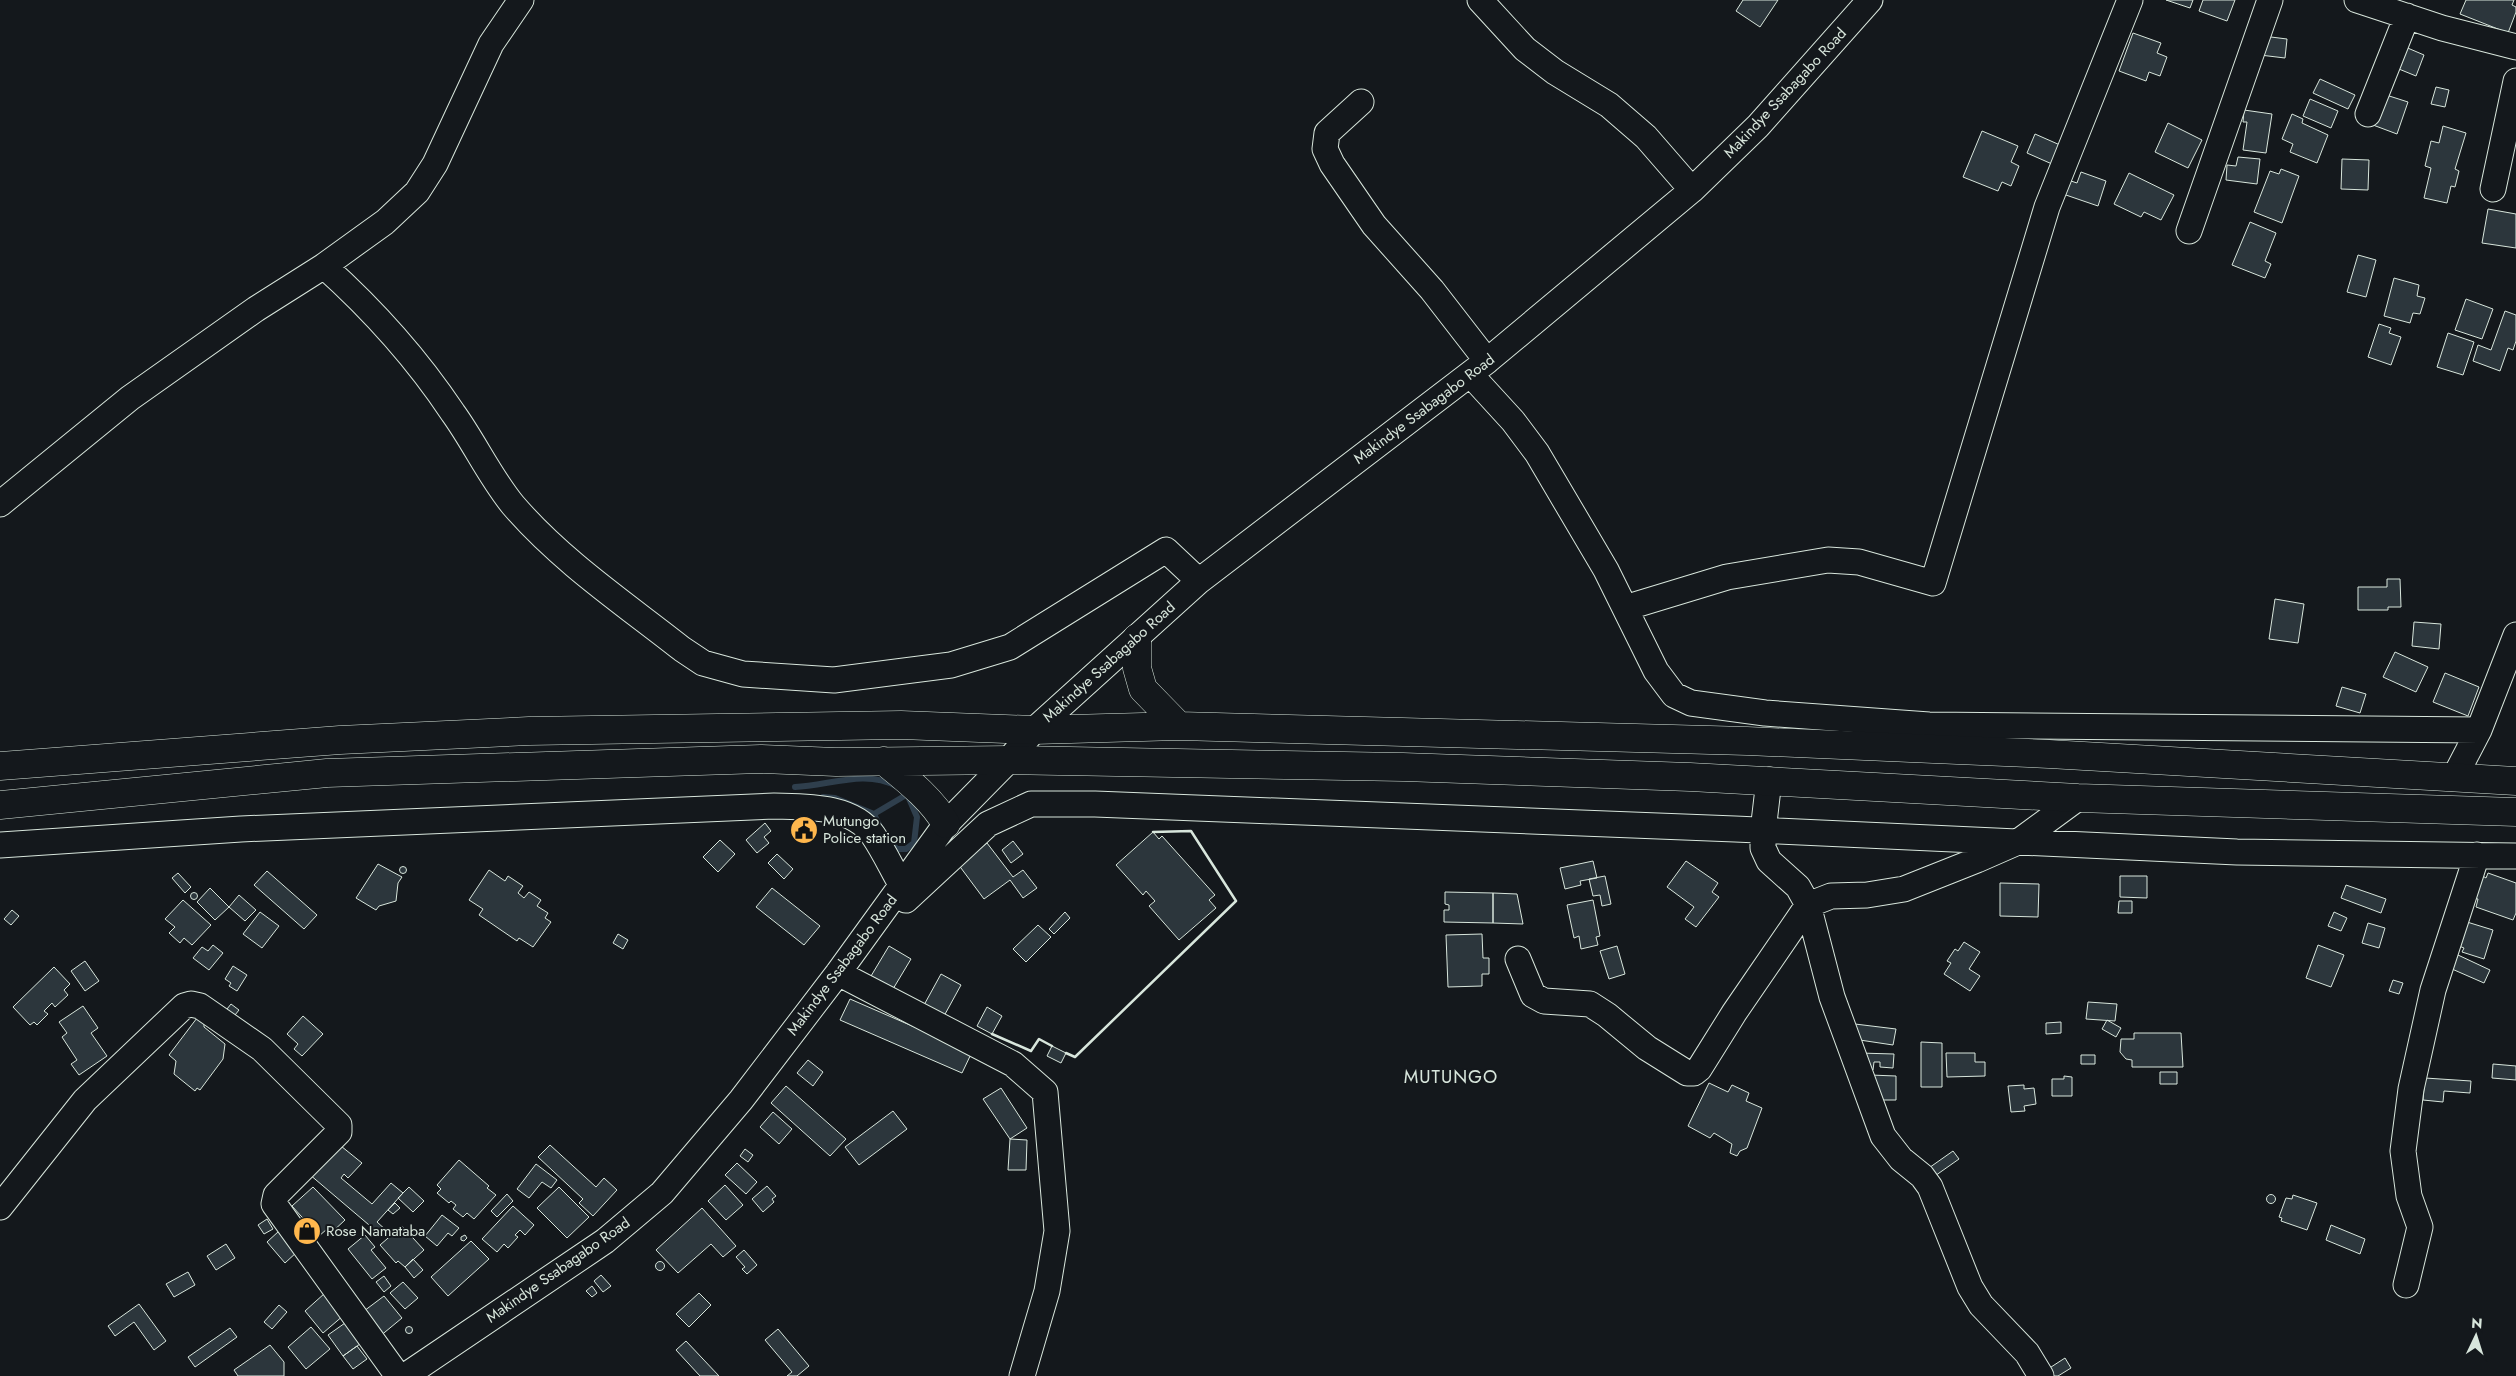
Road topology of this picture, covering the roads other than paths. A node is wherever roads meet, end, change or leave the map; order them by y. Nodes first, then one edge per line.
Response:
1 (521, 0) edge
2 (1480, 0) edge
3 (1870, 0) edge
4 (2130, 0) edge
5 (2270, 0) edge
6 (2357, 0) edge
7 (2407, 16) junction
8 (2516, 47) edge
9 (2516, 80) edge
10 (1361, 102) dead end
11 (2368, 114) dead end
12 (2493, 189) dead end
13 (1692, 190) junction
14 (2189, 230) dead end
15 (324, 266) junction
16 (1478, 368) junction
17 (0, 504) edge
18 (1199, 581) junction
19 (1626, 608) junction
20 (2516, 634) edge
21 (1136, 638) junction
22 (1179, 726) junction
23 (1034, 730) junction
24 (2479, 730) junction
25 (1009, 760) junction
26 (884, 761) junction
27 (0, 766) edge
28 (2454, 778) junction
29 (1769, 780) junction
30 (2516, 780) edge
31 (2078, 798) junction
32 (0, 804) edge
33 (2516, 812) edge
34 (946, 824) junction
35 (1763, 831) junction
36 (2018, 842) junction
37 (0, 845) edge
38 (2476, 855) junction
39 (2516, 856) edge
40 (902, 886) junction
41 (1808, 904) junction
42 (858, 947) junction
43 (1518, 959) dead end
44 (838, 973) junction
45 (0, 1207) edge
46 (2406, 1285) dead end
47 (398, 1376) edge
48 (405, 1376) edge
49 (1022, 1376) edge
50 (2041, 1376) edge

1 - 15 street
2 - 13 street
3 - 13 street, Makindye Ssabagabo Road
4 - 19 street
5 - 14 street
6 - 7 street
7 - 8 street
7 - 11 street
9 - 12 street
10 - 16 street
13 - 16 street, Makindye Ssabagabo Road
15 - 17 street
15 - 18 street
16 - 18 street, Makindye Ssabagabo Road
16 - 19 street
18 - 21 street, Makindye Ssabagabo Road
19 - 24 street
20 - 24 street
21 - 22 highway
21 - 23 street, Makindye Ssabagabo Road
22 - 23 highway
22 - 28 highway
23 - 25 street, Makindye Ssabagabo Road
23 - 27 highway
24 - 28 street
25 - 26 highway
25 - 29 highway
25 - 34 street, Makindye Ssabagabo Road
26 - 32 highway
26 - 34 highway
28 - 30 highway
29 - 31 highway
29 - 35 street
31 - 33 highway
31 - 36 street
34 - 40 street, Makindye Ssabagabo Road
35 - 36 street
35 - 41 street
35 - 42 street
36 - 38 street
36 - 41 street
37 - 40 street
38 - 39 street
38 - 46 street
40 - 42 street, Makindye Ssabagabo Road
41 - 43 street
41 - 50 street
42 - 44 street, Makindye Ssabagabo Road
44 - 48 street, Makindye Ssabagabo Road
44 - 49 street
45 - 47 street

